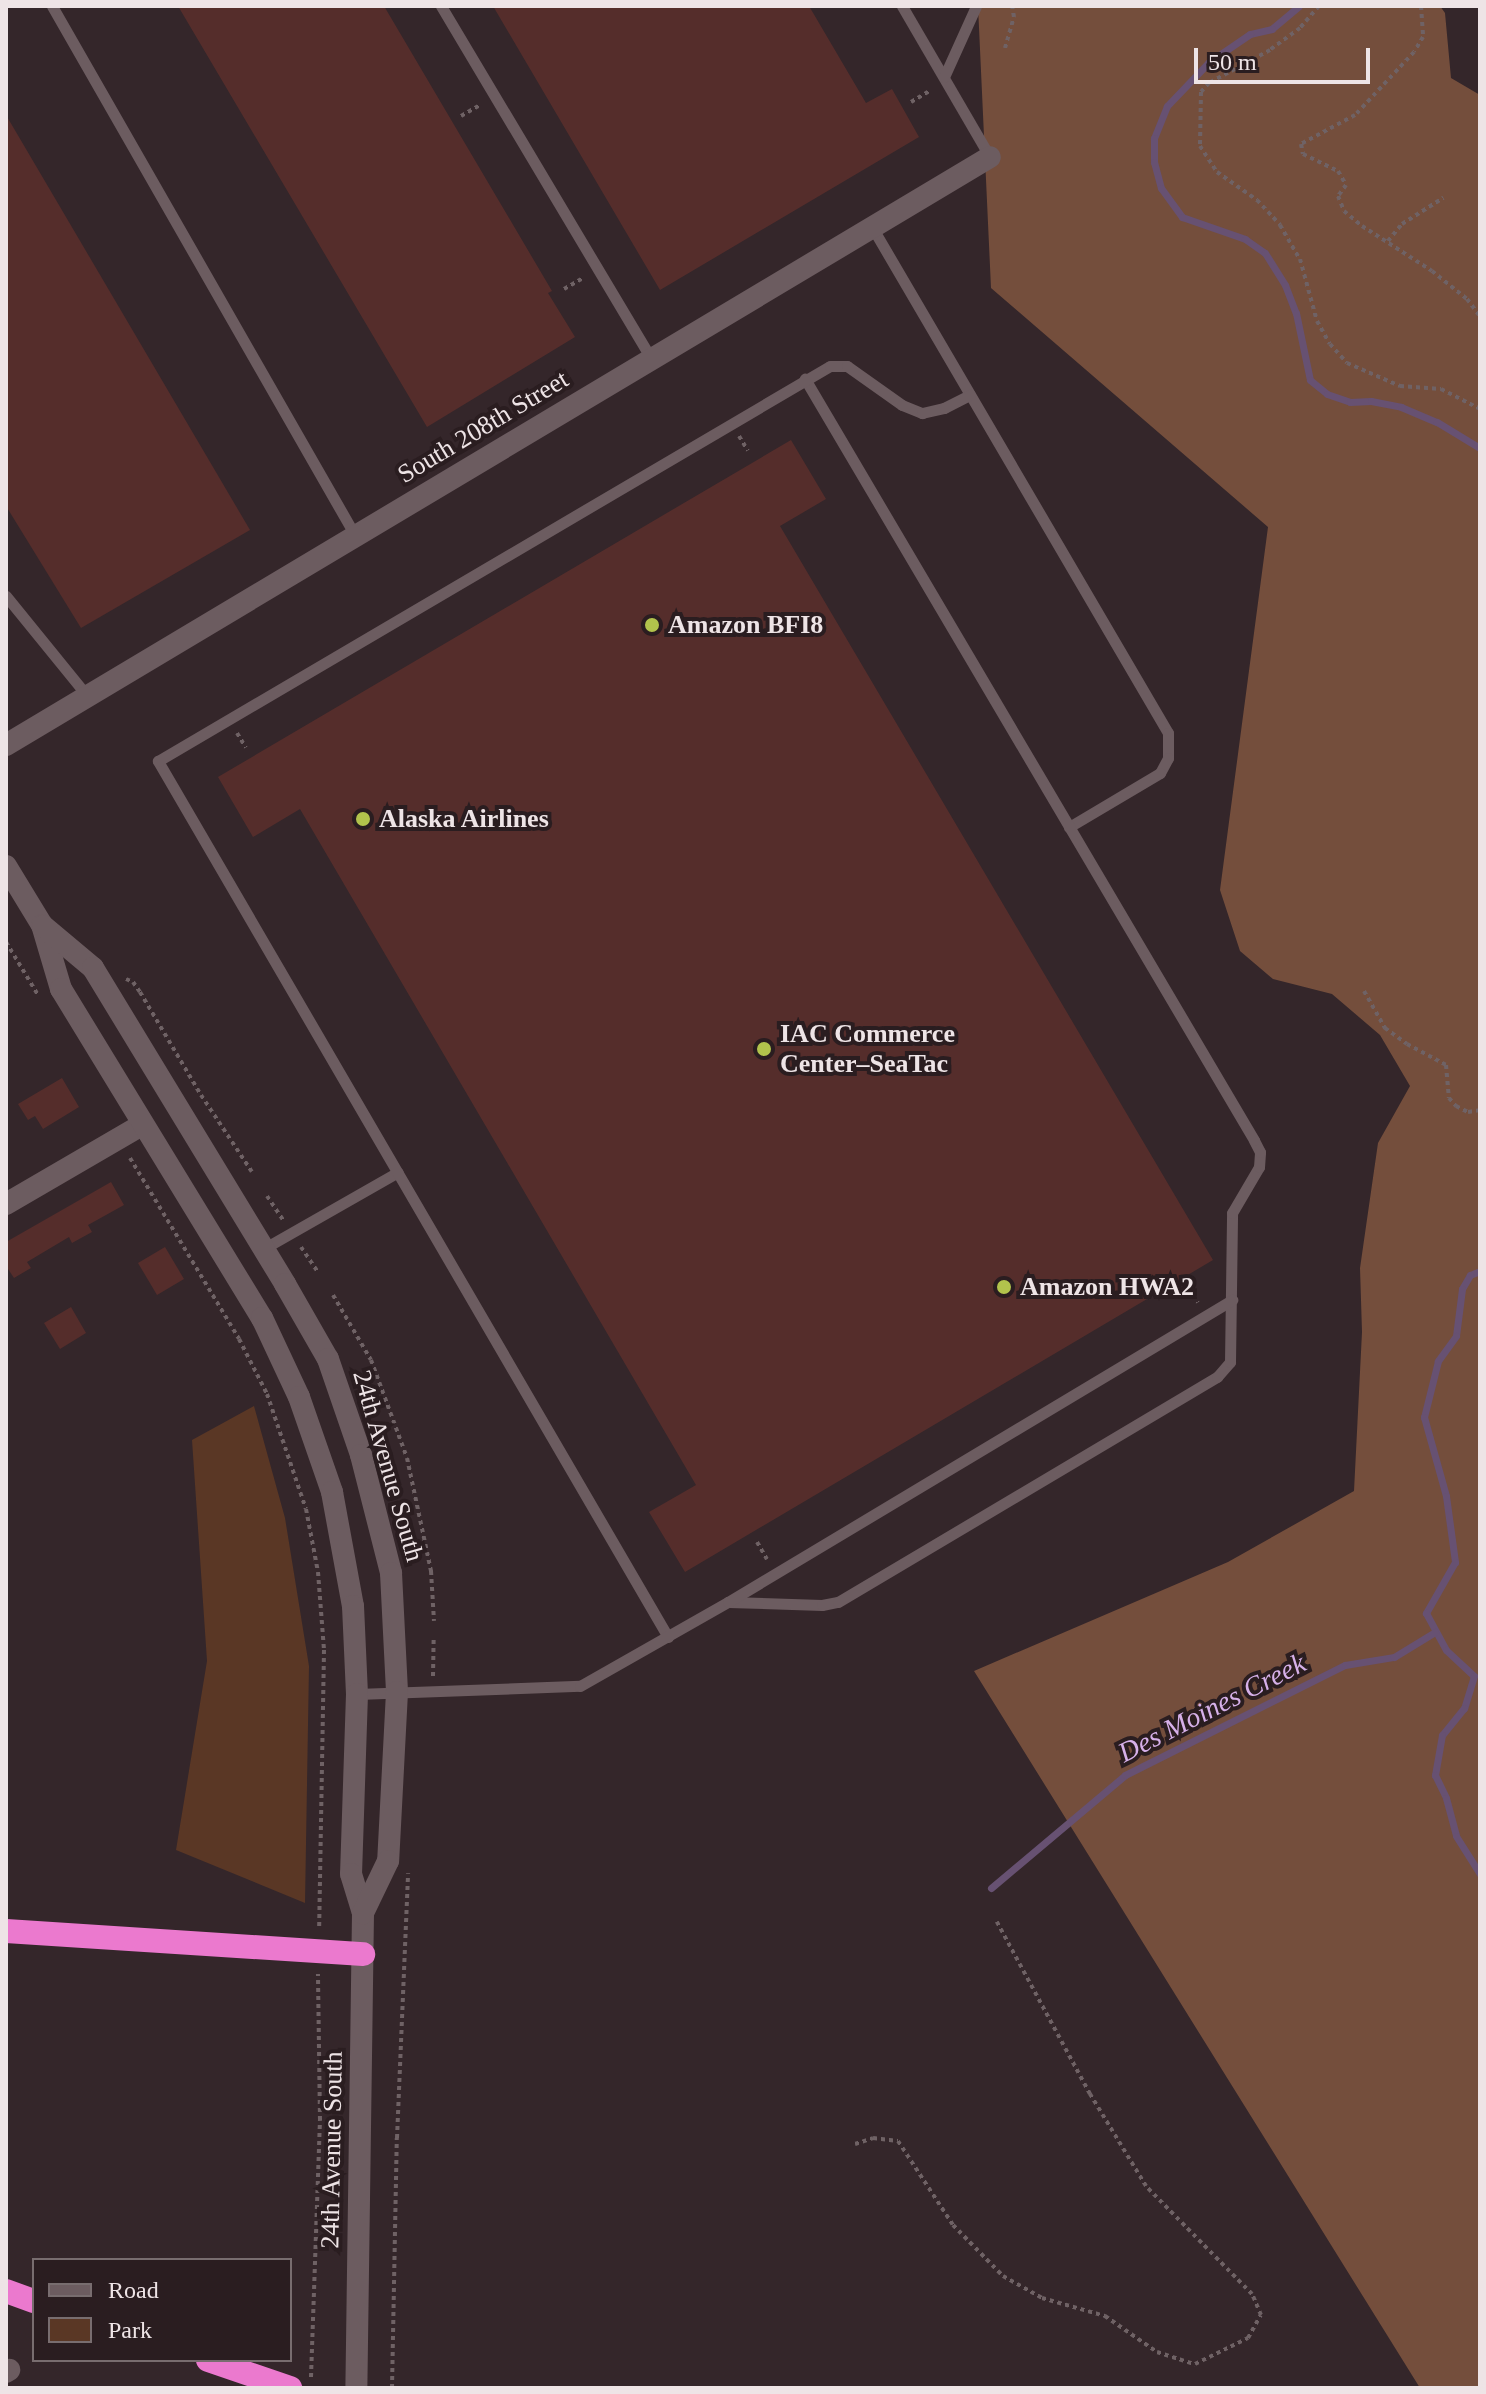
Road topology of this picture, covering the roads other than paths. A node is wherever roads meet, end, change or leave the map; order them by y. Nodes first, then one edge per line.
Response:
1 (52, 6) edge
2 (441, 6) edge
3 (902, 6) edge
4 (976, 6) edge
5 (944, 77) junction
6 (990, 157) joint
7 (872, 227) junction
8 (651, 358) junction
9 (805, 379) junction
10 (970, 395) junction
11 (356, 537) junction
12 (6, 596) edge
13 (88, 697) junction
14 (6, 745) edge
15 (1069, 827) junction
16 (6, 866) edge
17 (42, 925) junction
18 (142, 1125) junction
19 (398, 1172) junction
20 (6, 1204) edge
21 (263, 1249) junction
22 (1232, 1300) junction
23 (728, 1602) junction
24 (668, 1637) junction
25 (397, 1692) junction
26 (357, 1694) junction
27 (363, 1913) junction
28 (6, 1931) edge
29 (363, 1954) junction
30 (6, 2291) edge
31 (32, 2300) edge
32 (214, 2362) edge
33 (290, 2388) edge
34 (356, 2388) edge

1 - 11 lane
2 - 8 lane
3 - 5 lane
4 - 5 lane
5 - 6 lane
6 - 7 street, South 208th Street
7 - 8 street, South 208th Street
7 - 10 lane
8 - 11 street, South 208th Street
9 - 10 lane
9 - 15 lane
9 - 19 lane
10 - 15 lane
11 - 13 street, South 208th Street
12 - 13 lane
13 - 14 street, South 208th Street
15 - 22 lane
16 - 17 street, 24th Avenue South
17 - 18 street, 24th Avenue South
17 - 21 street, 24th Avenue South
18 - 20 street
18 - 26 street, 24th Avenue South
19 - 21 lane
19 - 24 lane
21 - 25 street, 24th Avenue South
22 - 23 lane
22 - 23 lane
23 - 24 lane
24 - 25 lane
25 - 26 lane
25 - 27 street, 24th Avenue South
26 - 27 street, 24th Avenue South
27 - 29 street, 24th Avenue South
28 - 29 highway
29 - 34 street, 24th Avenue South
30 - 31 highway
32 - 33 highway

